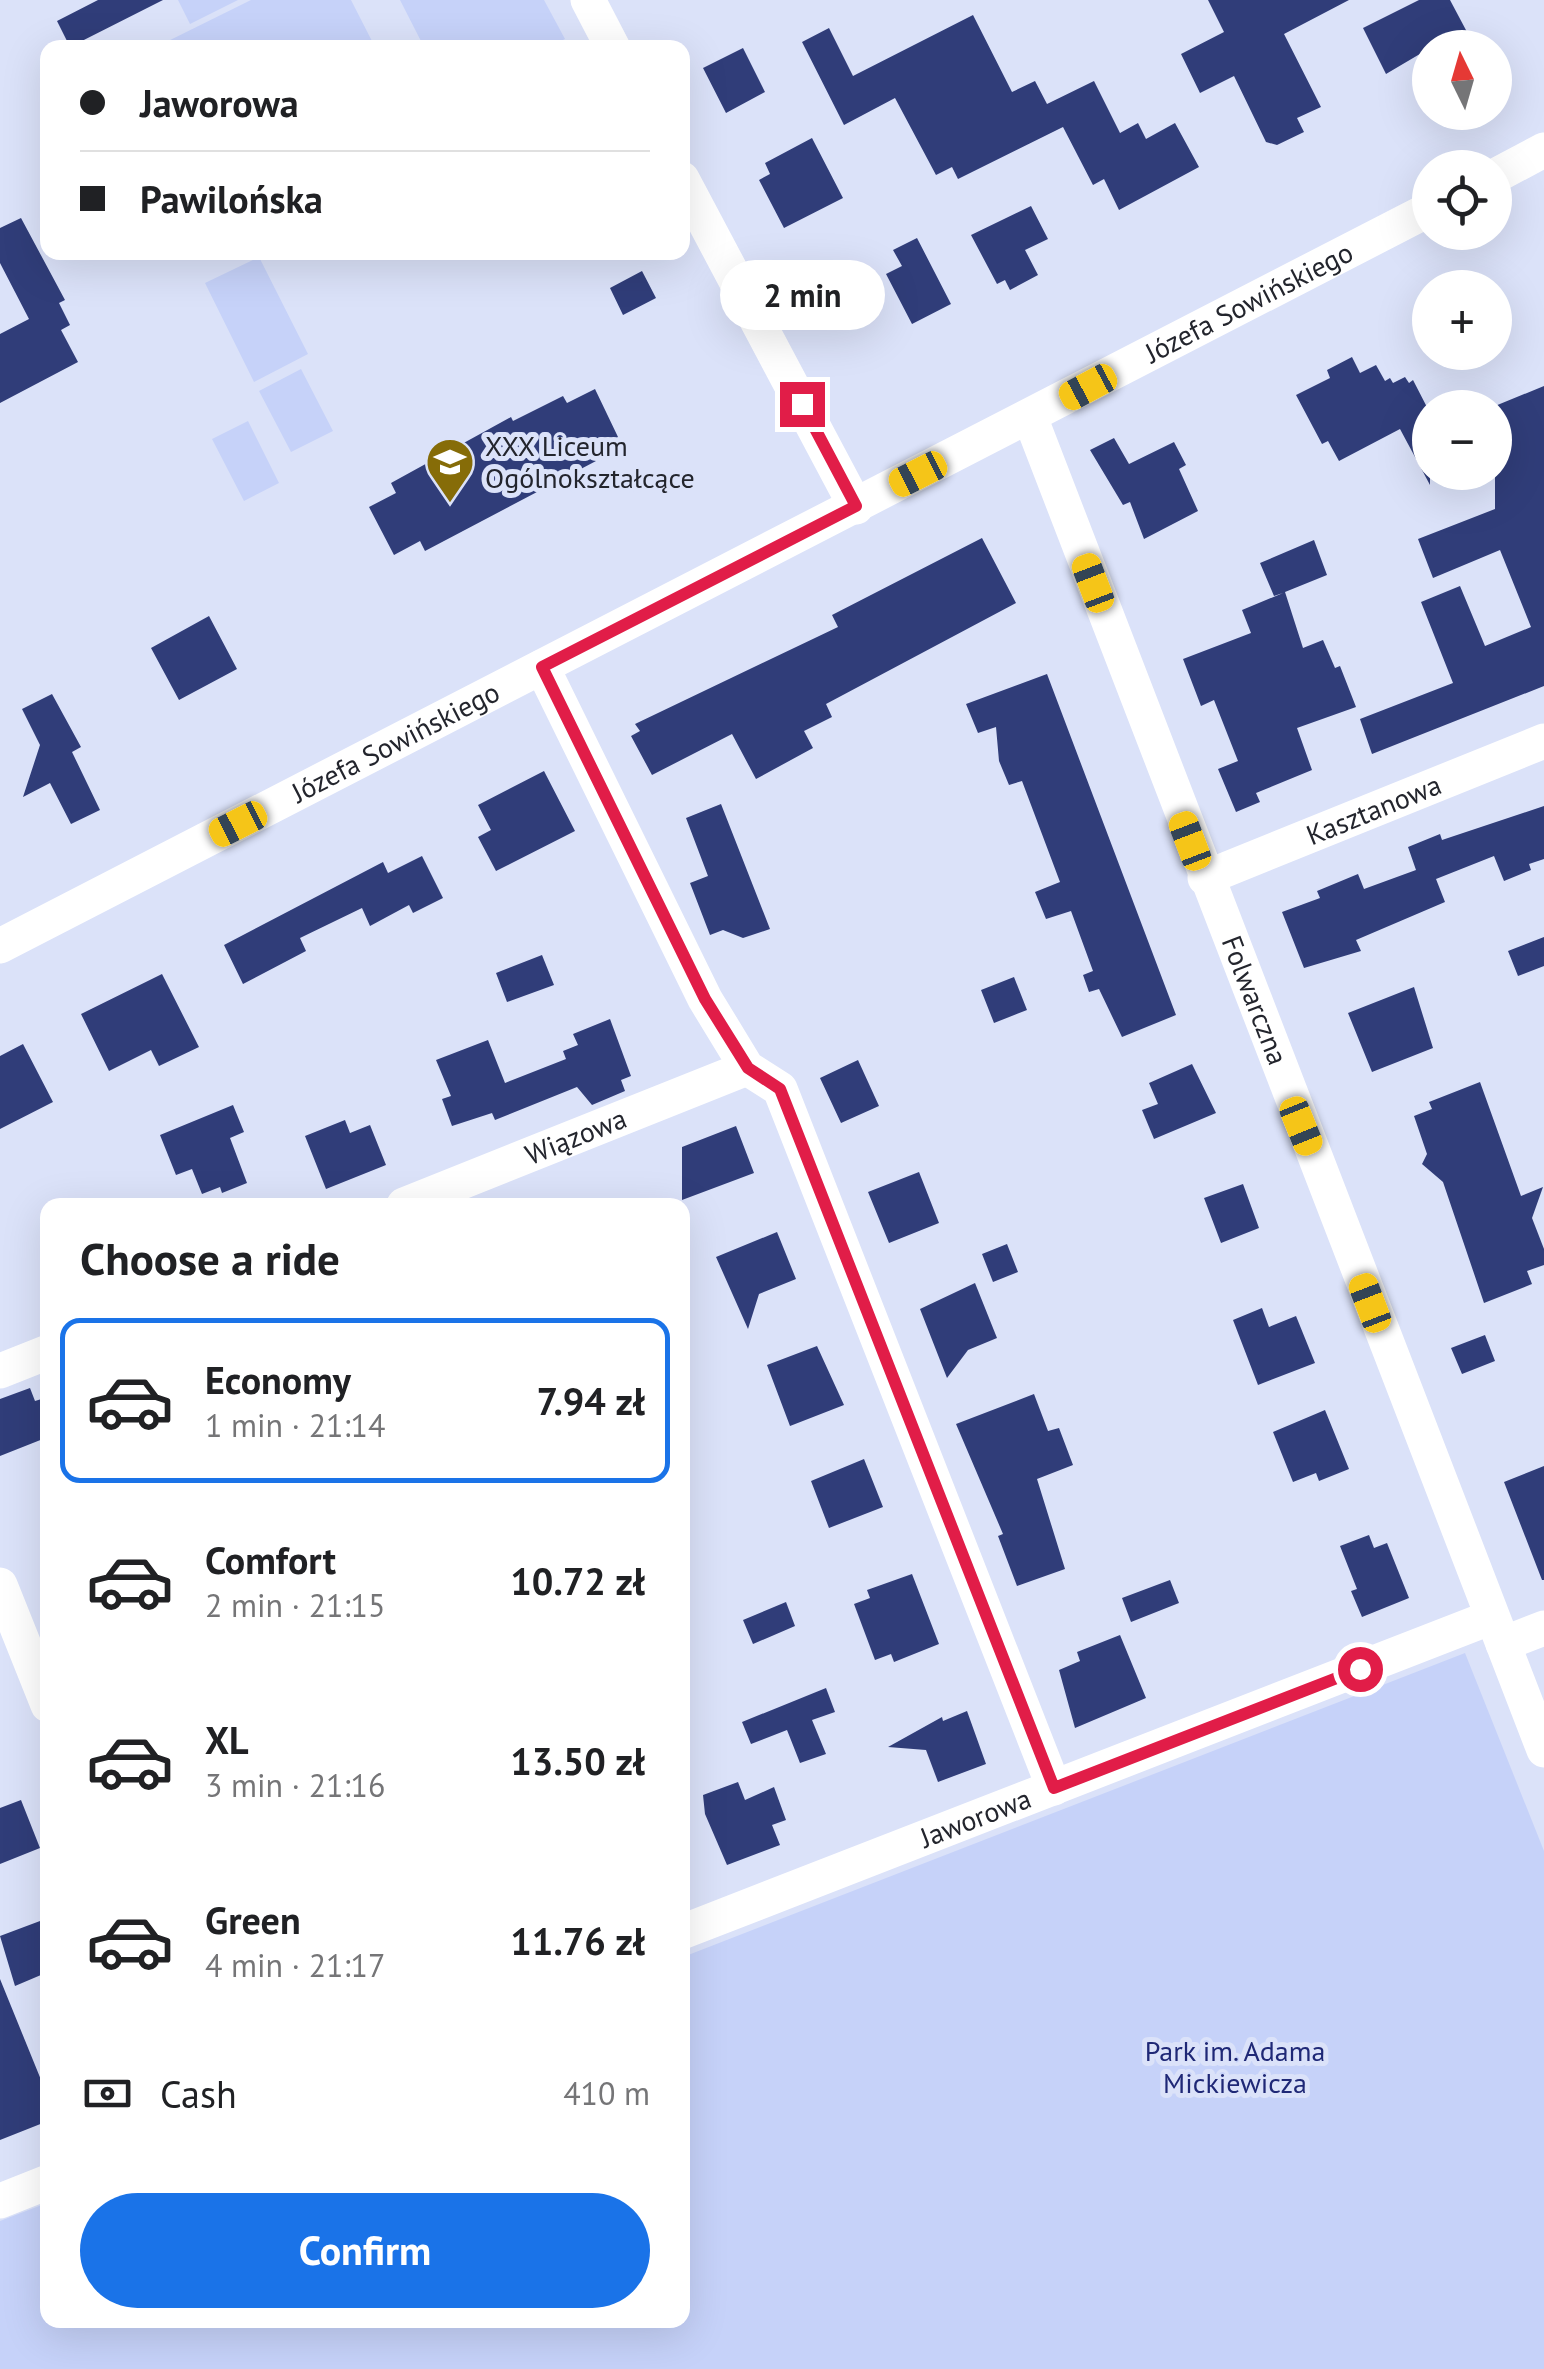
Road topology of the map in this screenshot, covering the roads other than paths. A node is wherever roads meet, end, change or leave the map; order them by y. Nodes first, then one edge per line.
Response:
1 (588, 0) edge
2 (609, 40) edge
3 (1544, 150) edge
4 (1512, 167) edge
5 (690, 194) edge
6 (1412, 218) edge
7 (1030, 417) junction
8 (856, 506) junction
9 (542, 667) junction
10 (1544, 741) edge
11 (1204, 878) junction
12 (0, 946) edge
13 (748, 1068) junction
14 (422, 1198) edge
15 (40, 1355) edge
16 (0, 1371) edge
17 (0, 1585) edge
18 (1544, 1628) edge
19 (1497, 1630) junction
20 (40, 1684) edge
21 (1544, 1750) edge
22 (1054, 1788) junction
23 (690, 1929) edge
24 (40, 2185) edge
25 (0, 2201) edge

1 - 2 street
3 - 4 street
5 - 8 street
6 - 7 street, Józefa Sowińskiego
7 - 8 street, Józefa Sowińskiego
7 - 11 street, Folwarczna
8 - 9 street, Józefa Sowińskiego
9 - 12 street, Józefa Sowińskiego
9 - 13 street
10 - 11 street, Kasztanowa
11 - 19 street, Folwarczna
13 - 14 street, Wiązowa
13 - 22 street
15 - 16 street
17 - 20 street
18 - 19 street, Jaworowa
19 - 21 street, Folwarczna
19 - 22 street, Jaworowa
22 - 23 street, Jaworowa
24 - 25 street

